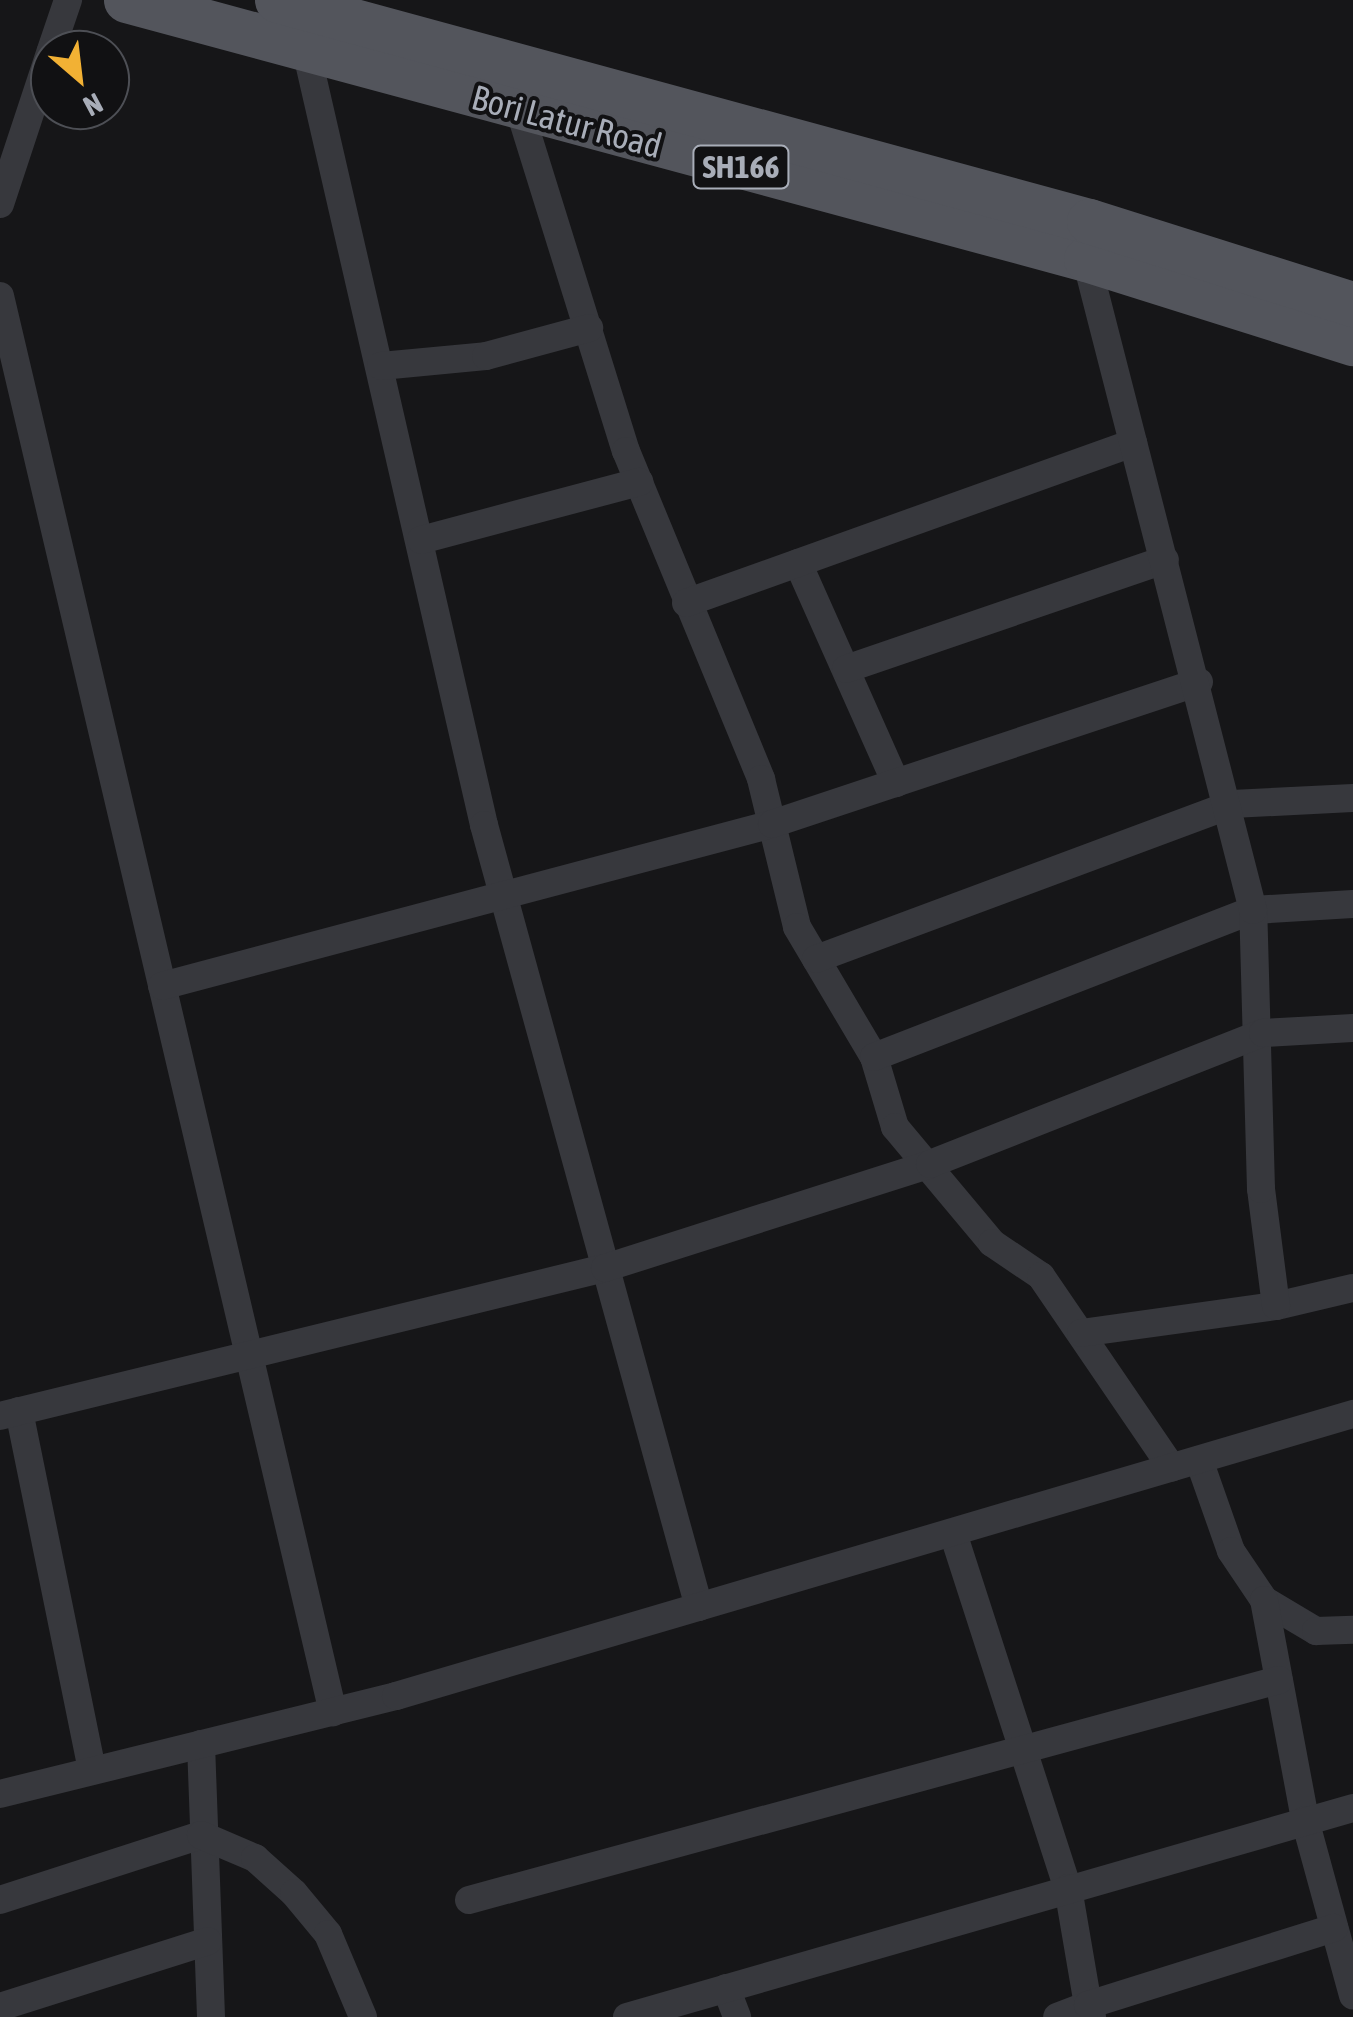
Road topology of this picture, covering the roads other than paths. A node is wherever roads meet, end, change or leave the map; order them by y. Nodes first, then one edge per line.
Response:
1 (68, 0) edge
2 (126, 0) edge
3 (278, 0) edge
4 (58, 30) edge
5 (307, 54) junction
6 (519, 108) junction
7 (30, 112) edge
8 (0, 201) edge
9 (1086, 259) junction
10 (0, 296) edge
11 (1353, 304) edge
12 (589, 328) junction
13 (1353, 343) edge
14 (380, 366) junction
15 (1133, 443) junction
16 (639, 482) junction
17 (421, 540) junction
18 (1165, 560) junction
19 (798, 562) junction
20 (686, 603) junction
21 (846, 670) junction
22 (1199, 682) junction
23 (896, 783) junction
24 (1353, 798) edge
25 (1232, 804) junction
26 (772, 824) junction
27 (505, 898) junction
28 (1353, 904) edge
29 (1253, 910) junction
30 (816, 959) junction
31 (162, 986) junction
32 (1353, 1028) edge
33 (1263, 1033) junction
34 (874, 1057) junction
35 (930, 1164) junction
36 (605, 1268) junction
37 (1353, 1288) edge
38 (1276, 1306) junction
39 (1082, 1333) junction
40 (244, 1352) junction
41 (10, 1413) edge
42 (1353, 1414) edge
43 (1186, 1464) junction
44 (952, 1532) junction
45 (1264, 1600) junction
46 (700, 1607) junction
47 (1353, 1630) edge
48 (1279, 1680) junction
49 (333, 1712) junction
50 (201, 1744) junction
51 (1024, 1750) junction
52 (92, 1771) junction
53 (0, 1794) edge
54 (1353, 1808) edge
55 (1304, 1820) junction
56 (201, 1834) junction
57 (1068, 1888) junction
58 (0, 1900) edge
59 (468, 1900) dead end
60 (1334, 1928) junction
61 (208, 1941) junction
62 (726, 1988) junction
63 (1353, 1996) edge
64 (0, 2008) edge
65 (1090, 2011) edge
66 (210, 2017) edge
67 (363, 2017) edge
68 (627, 2017) edge
69 (736, 2017) edge
70 (1057, 2017) edge

1 - 4 street
2 - 5 main road, Bori Latur Road / SH166
3 - 11 main road, Bori Latur Road / SH166
5 - 6 main road, Bori Latur Road / SH166
5 - 14 street
6 - 9 main road, Bori Latur Road / SH166
6 - 12 street
7 - 8 street
9 - 13 main road, Bori Latur Road / SH166
9 - 15 street
10 - 31 street
12 - 14 street
12 - 16 street
14 - 17 street
15 - 18 street
15 - 19 street
16 - 17 street
16 - 20 street
17 - 27 street
18 - 21 street
18 - 22 street
19 - 20 street
19 - 21 street
20 - 26 street
21 - 23 street
22 - 23 street
22 - 25 street
23 - 26 street
24 - 25 street
25 - 29 street
25 - 30 street
26 - 27 street
26 - 30 street
27 - 31 street
27 - 36 street
28 - 29 street
29 - 33 street
29 - 34 street
30 - 34 street
31 - 40 street
32 - 33 street
33 - 35 street
33 - 38 street
34 - 35 street
35 - 36 street
35 - 39 street
36 - 40 street
36 - 46 street
37 - 38 street
38 - 39 street
39 - 43 street
40 - 41 street
40 - 49 street
41 - 52 street
42 - 43 street
43 - 44 street
43 - 45 street
44 - 46 street
44 - 51 street
45 - 47 street
45 - 48 street
46 - 49 street
48 - 51 street
48 - 55 street
49 - 50 street
50 - 52 street
50 - 56 street
51 - 57 street
51 - 59 street
52 - 53 street
54 - 55 street
55 - 57 street
55 - 60 street
56 - 58 street
56 - 61 street
56 - 67 street
57 - 62 street
57 - 65 street
60 - 63 street
60 - 65 street
61 - 64 street
61 - 66 street
62 - 68 street
62 - 69 street
65 - 70 street

